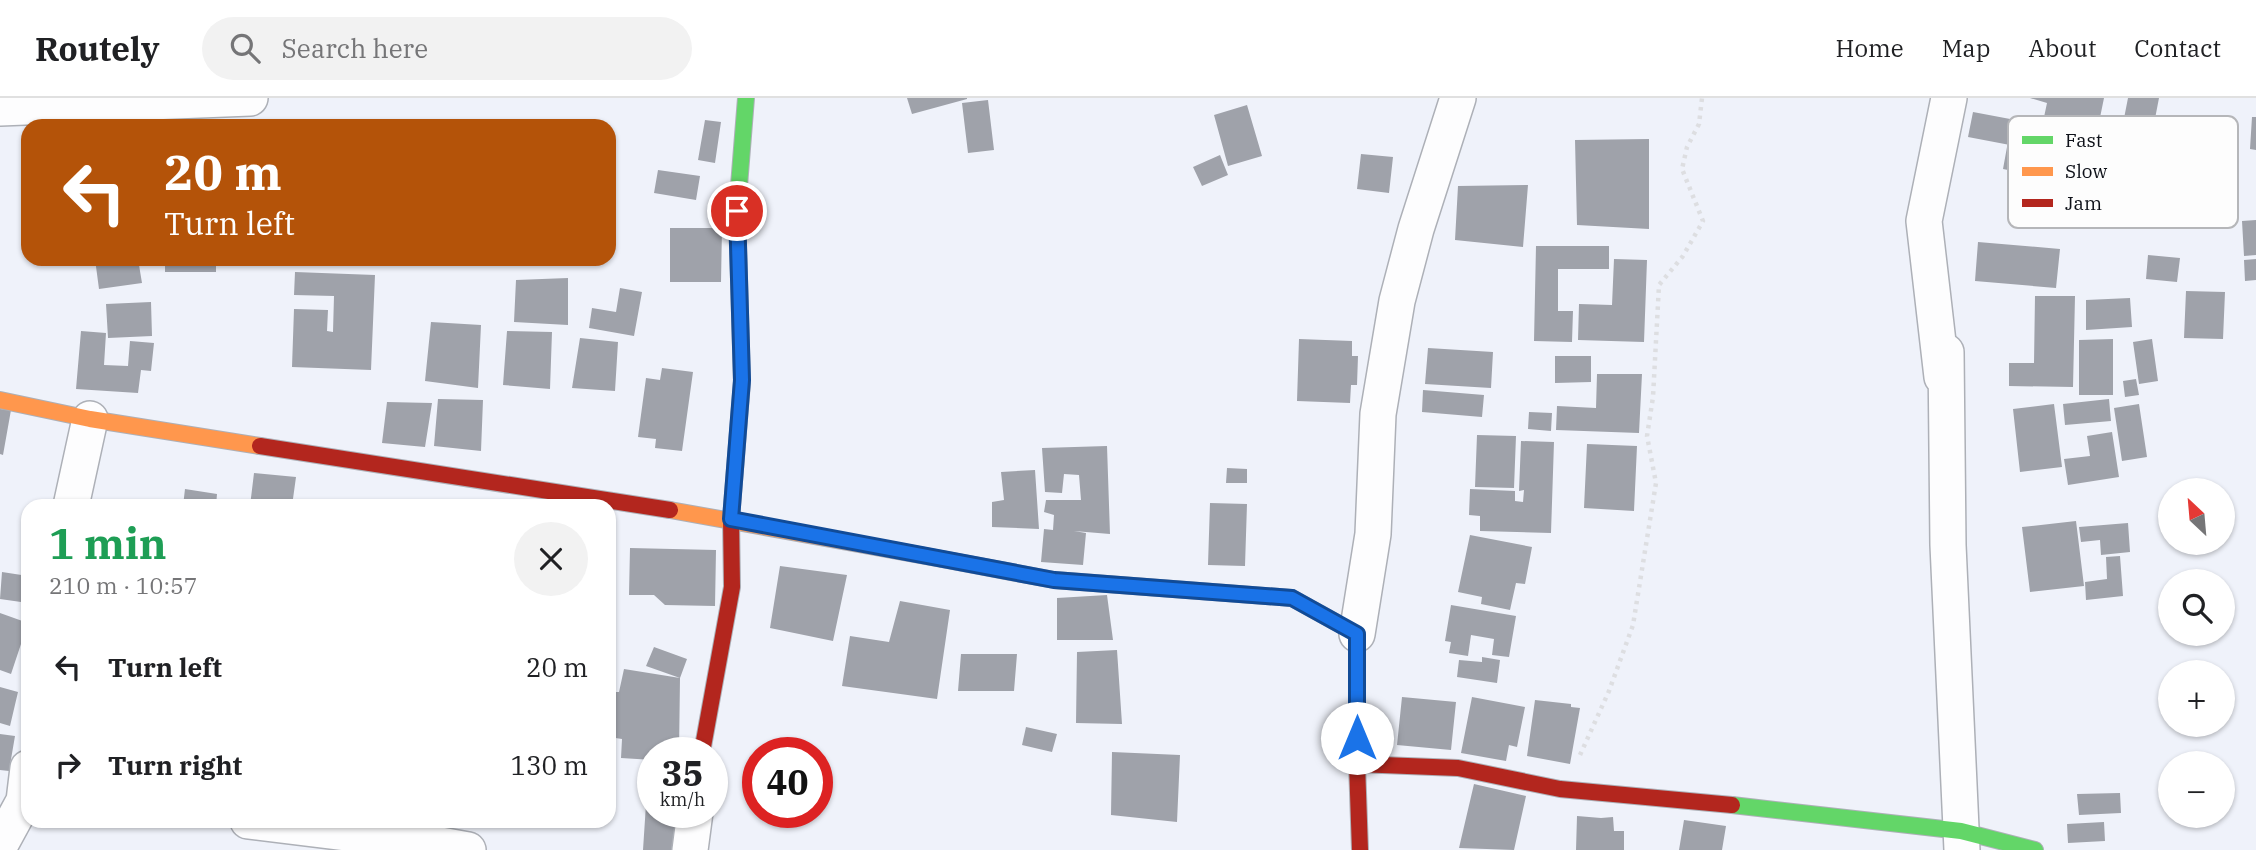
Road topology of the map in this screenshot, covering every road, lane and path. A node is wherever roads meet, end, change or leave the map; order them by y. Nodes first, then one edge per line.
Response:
1 (250, 98) edge
2 (746, 98) edge
3 (1458, 98) edge
4 (1702, 98) edge
5 (1949, 98) edge
6 (0, 108) edge
7 (0, 400) edge
8 (90, 419) junction
9 (73, 499) edge
10 (603, 499) edge
11 (616, 501) edge
12 (731, 519) junction
13 (1357, 634) junction
14 (705, 737) edge
15 (1357, 764) junction
16 (1560, 789) junction
17 (20, 792) edge
18 (248, 828) edge
19 (323, 828) edge
20 (693, 828) edge
21 (430, 838) edge
22 (1961, 841) edge
23 (0, 845) edge
24 (247, 850) edge
25 (468, 850) edge
26 (690, 850) edge
27 (1360, 850) edge
28 (2035, 850) edge

1 - 6 street
2 - 12 street
3 - 13 street
4 - 16 path
5 - 22 street
7 - 8 street
8 - 9 street
8 - 10 street
11 - 12 street
12 - 13 street
12 - 14 street
13 - 15 street
15 - 16 street
15 - 27 street
16 - 22 street
17 - 23 street
18 - 24 street
19 - 21 street
20 - 26 street
21 - 25 street
22 - 28 street

